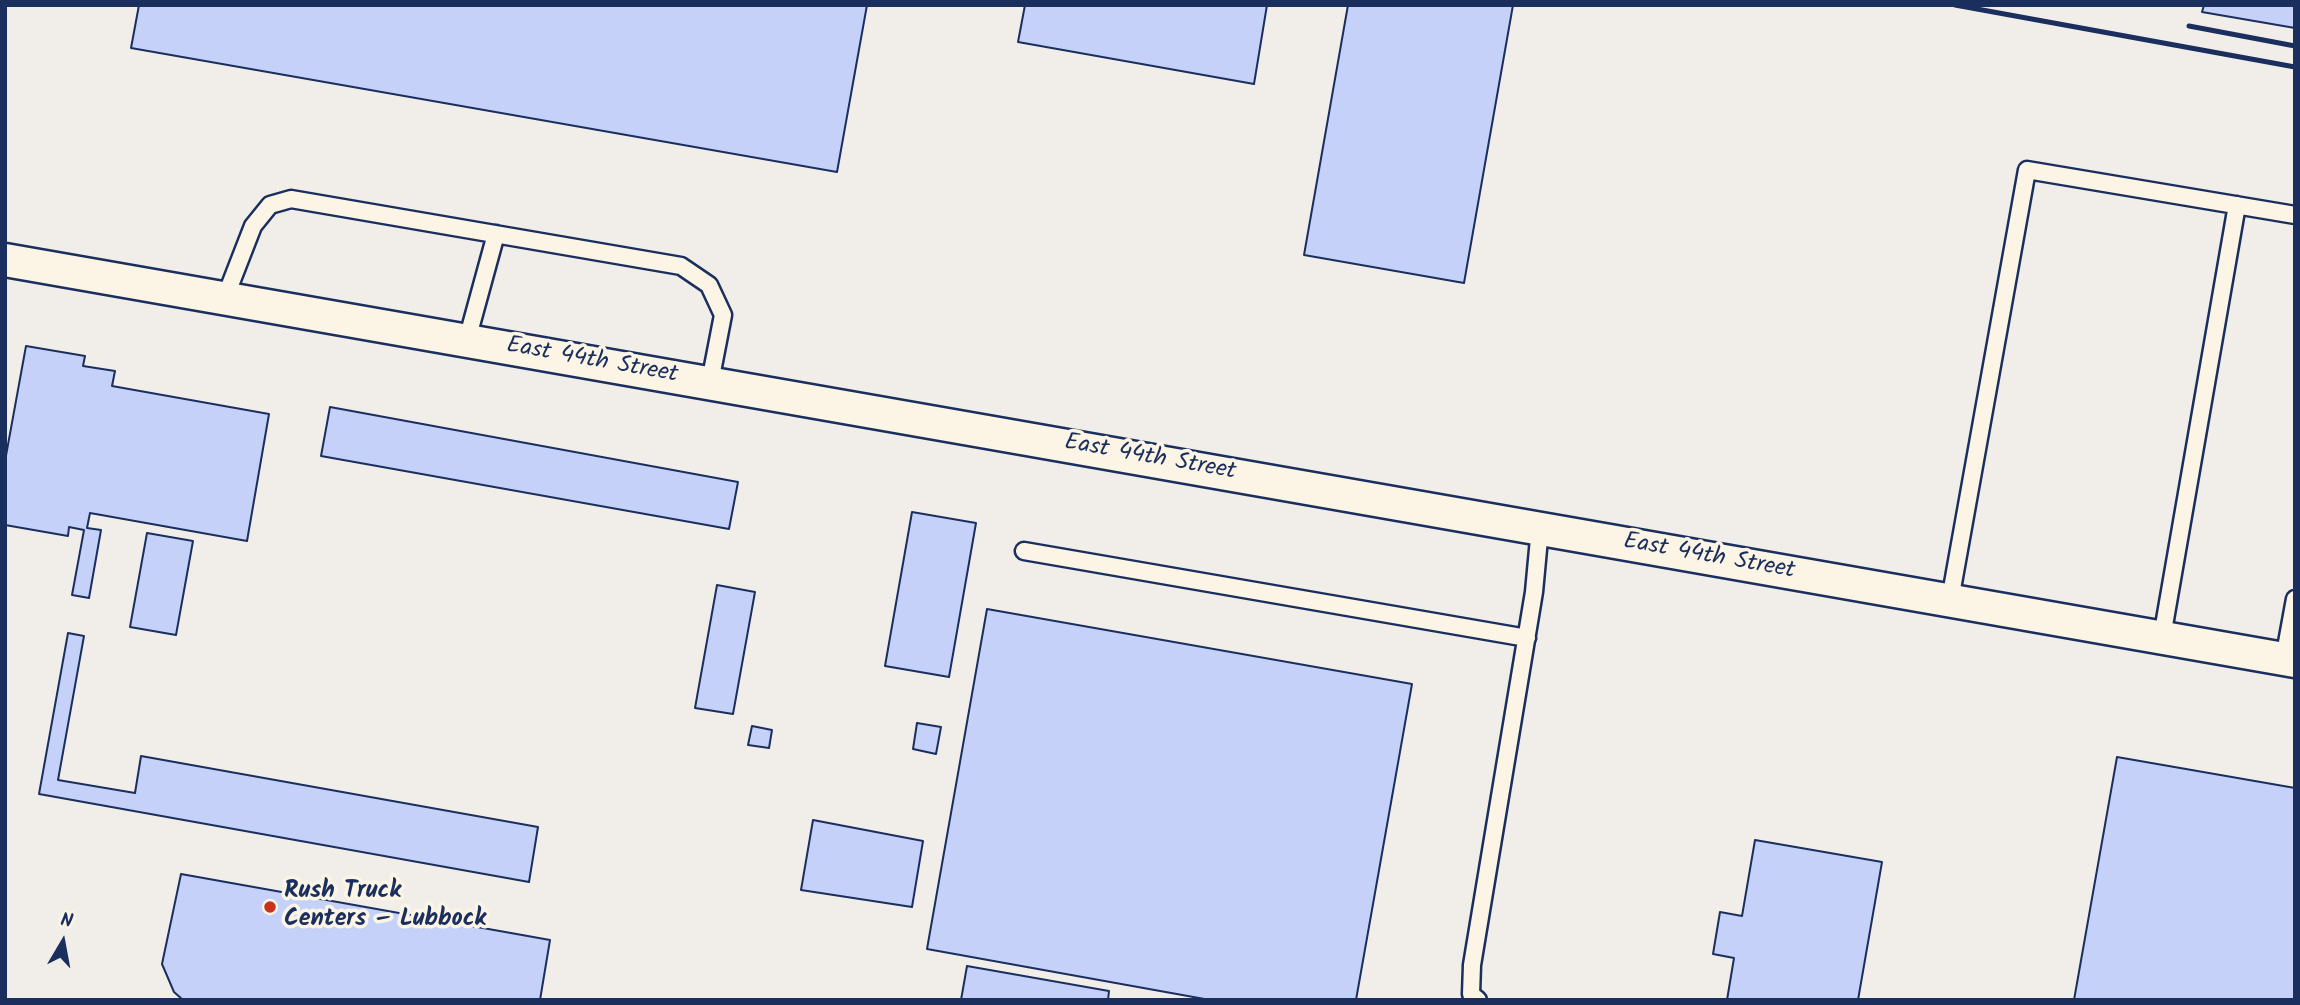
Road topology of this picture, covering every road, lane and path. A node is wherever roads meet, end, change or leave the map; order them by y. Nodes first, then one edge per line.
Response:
1 (2237, 205) junction
2 (2295, 215) edge
3 (496, 234) junction
4 (5, 260) edge
5 (225, 298) junction
6 (467, 340) junction
7 (710, 382) junction
8 (1540, 528) junction
9 (1024, 551) dead end
10 (2295, 598) edge
11 (1950, 600) junction
12 (2162, 637) junction
13 (1527, 638) junction
14 (2289, 660) edge
15 (1478, 1000) edge

1 - 2 lane
1 - 11 lane
1 - 12 lane
3 - 5 lane
3 - 6 lane
3 - 7 lane
4 - 5 street, East 44th Street
5 - 6 street, East 44th Street
6 - 7 street, East 44th Street
7 - 8 street, East 44th Street
8 - 11 street, East 44th Street
8 - 13 lane
9 - 13 lane
10 - 14 lane
11 - 12 street, East 44th Street
12 - 14 street, East 44th Street
13 - 15 lane

